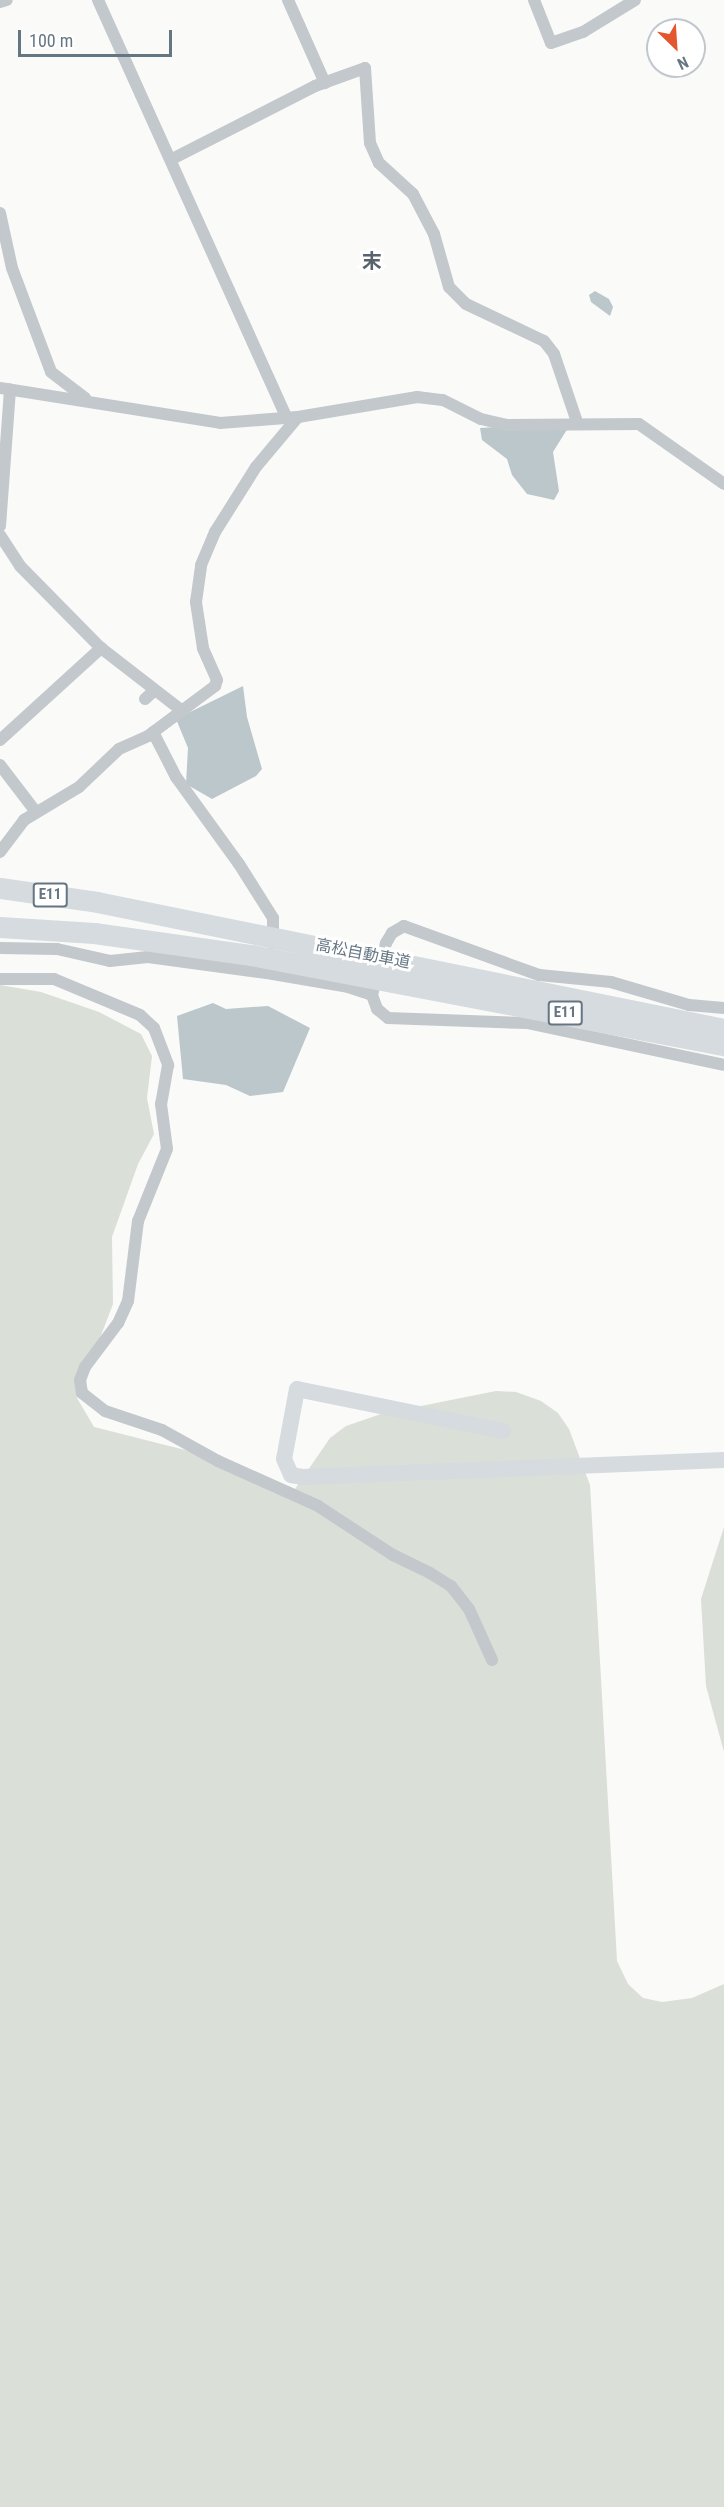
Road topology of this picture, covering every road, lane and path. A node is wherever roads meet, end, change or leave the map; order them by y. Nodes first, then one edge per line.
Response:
1 (8, 0) edge
2 (98, 0) edge
3 (288, 0) edge
4 (534, 0) edge
5 (635, 0) edge
6 (0, 3) edge
7 (325, 83) junction
8 (172, 159) junction
9 (0, 213) edge
10 (5, 389) edge
11 (90, 402) junction
12 (292, 417) junction
13 (577, 422) junction
14 (724, 484) edge
15 (0, 526) edge
16 (0, 535) edge
17 (100, 648) junction
18 (180, 709) junction
19 (153, 732) junction
20 (0, 740) edge
21 (0, 765) edge
22 (36, 812) junction
23 (0, 852) edge
24 (2, 888) edge
25 (0, 927) edge
26 (0, 948) edge
27 (267, 973) junction
28 (409, 973) junction
29 (0, 979) edge
30 (372, 995) junction
31 (724, 1008) edge
32 (724, 1027) edge
33 (724, 1045) edge
34 (724, 1065) edge
35 (503, 1431) dead end
36 (724, 1460) edge
37 (492, 1660) dead end

1 - 6 street
2 - 8 street
3 - 7 street
4 - 5 street
7 - 8 street
7 - 13 street
8 - 12 street
9 - 11 street
10 - 11 street
10 - 15 street
11 - 12 street
12 - 13 street
12 - 18 street
13 - 14 street
16 - 17 street
17 - 18 street
17 - 20 street
18 - 19 street
19 - 22 street
19 - 27 street
21 - 22 street
22 - 23 street
24 - 28 highway, 高松自動車道 / E11
25 - 28 highway, 高松自動車道 / E11
26 - 27 street
27 - 30 street
28 - 32 highway, 高松自動車道 / E11
28 - 33 highway, 高松自動車道 / E11
29 - 37 street
30 - 31 street
30 - 34 street
35 - 36 street

